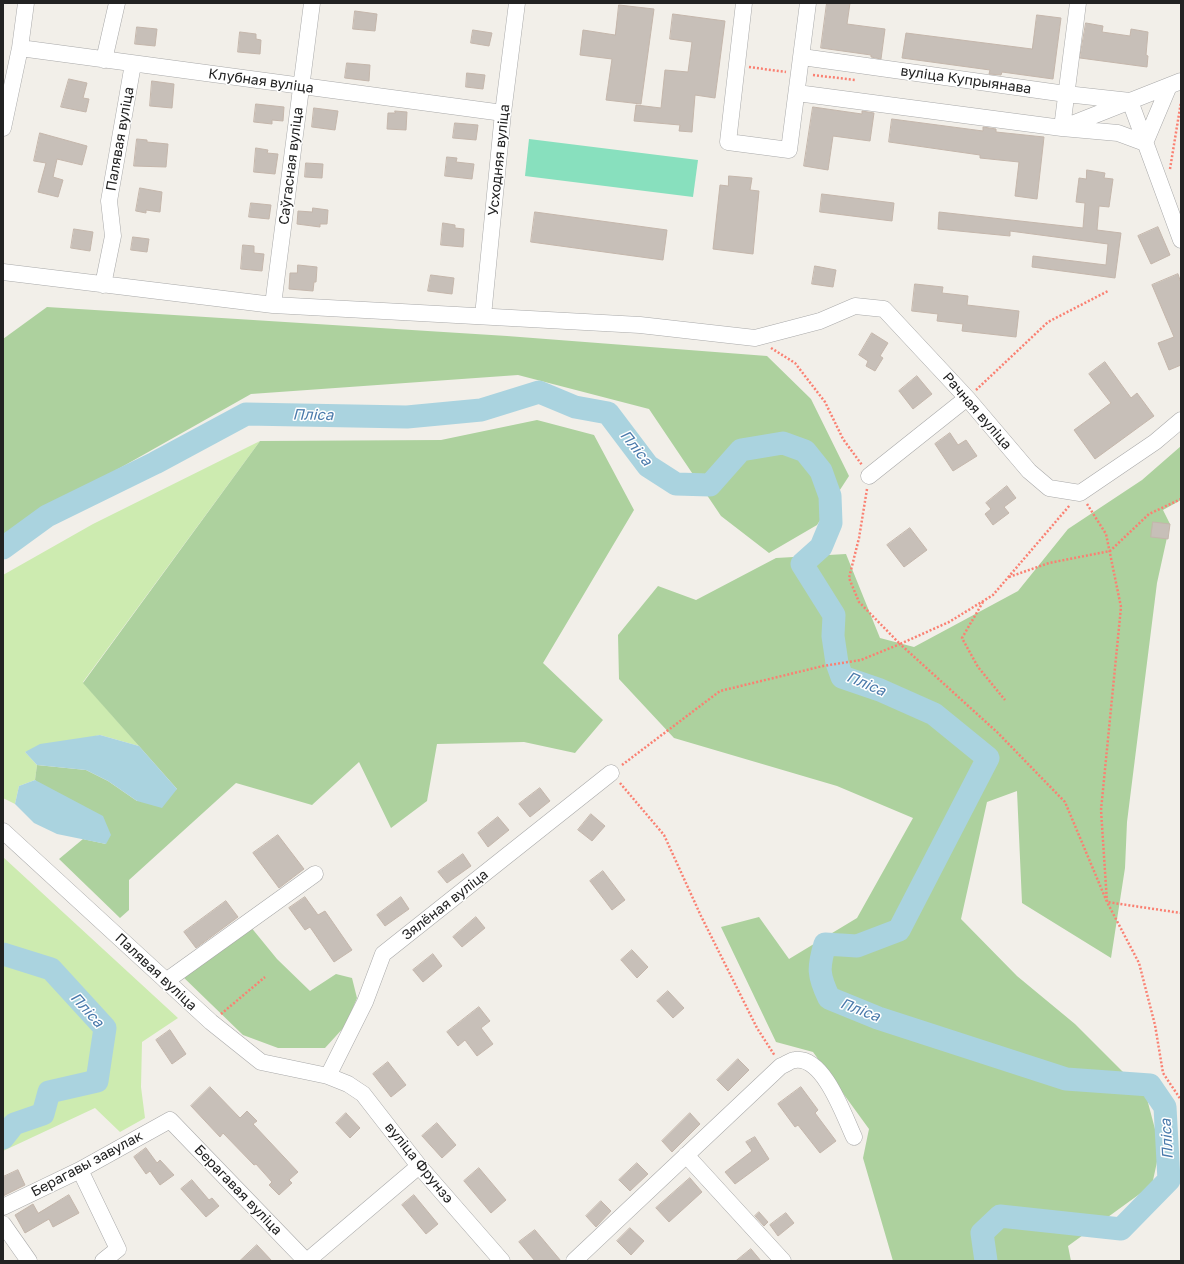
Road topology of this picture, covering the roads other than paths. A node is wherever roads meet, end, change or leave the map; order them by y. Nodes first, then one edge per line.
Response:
1 (26, 3) edge
2 (117, 3) edge
3 (312, 3) edge
4 (517, 3) edge
5 (744, 3) edge
6 (808, 3) edge
7 (1078, 3) edge
8 (20, 48) junction
9 (802, 57) junction
10 (104, 60) junction
11 (133, 64) junction
12 (1175, 84) edge
13 (7, 85) edge
14 (302, 87) junction
15 (797, 93) junction
16 (1066, 94) junction
17 (1130, 101) junction
18 (503, 113) junction
19 (3, 128) edge
20 (1062, 128) junction
21 (1146, 143) junction
22 (1181, 240) edge
23 (3, 272) edge
24 (103, 285) junction
25 (273, 305) junction
26 (483, 316) junction
27 (967, 398) junction
28 (1181, 420) edge
29 (869, 476) road end
30 (611, 773) road end
31 (3, 831) edge
32 (315, 874) dead end
33 (166, 981) junction
34 (328, 1076) junction
35 (170, 1120) joint
36 (854, 1137) dead end
37 (686, 1155) junction
38 (419, 1166) junction
39 (80, 1170) junction
40 (3, 1207) edge
41 (3, 1224) edge
42 (29, 1261) edge
43 (103, 1261) edge
44 (306, 1261) edge
45 (502, 1261) edge
46 (574, 1261) edge
47 (783, 1261) edge

1 - 8 street
2 - 10 street
3 - 14 street, Саўгасная вуліца
4 - 18 street, Усходняя вуліца
5 - 15 street
6 - 9 street
7 - 16 street
8 - 10 street, Клубная вуліца
8 - 13 street
9 - 15 street
9 - 16 street, вуліца Купрыянава
10 - 11 street, Клубная вуліца
11 - 14 street, Клубная вуліца
11 - 24 street, Палявая вуліца
12 - 17 street, вуліца Купрыянава
12 - 21 street
13 - 19 street
14 - 18 street, Клубная вуліца
14 - 25 street, Саўгасная вуліца
15 - 20 street, вуліца Купрыянава
16 - 17 street, вуліца Купрыянава
16 - 20 street
17 - 20 street, вуліца Купрыянава
17 - 21 street
18 - 26 street, Усходняя вуліца
20 - 21 street, вуліца Купрыянава
21 - 22 street
23 - 24 street
24 - 25 street
25 - 26 street
26 - 27 street, Рачная вуліца
27 - 28 street, Рачная вуліца
27 - 29 street
30 - 34 street, Зялёная вуліца
31 - 33 street, Палявая вуліца
32 - 33 street
33 - 34 street, Палявая вуліца
34 - 38 street, вуліца Фрунзэ
35 - 39 street, Берагавы завулак
35 - 44 street, Берагавая вуліца
36 - 37 street
37 - 46 street
37 - 47 street
38 - 44 street
38 - 45 street, вуліца Фрунзэ
39 - 40 street, Берагавы завулак
39 - 43 street
41 - 42 street

